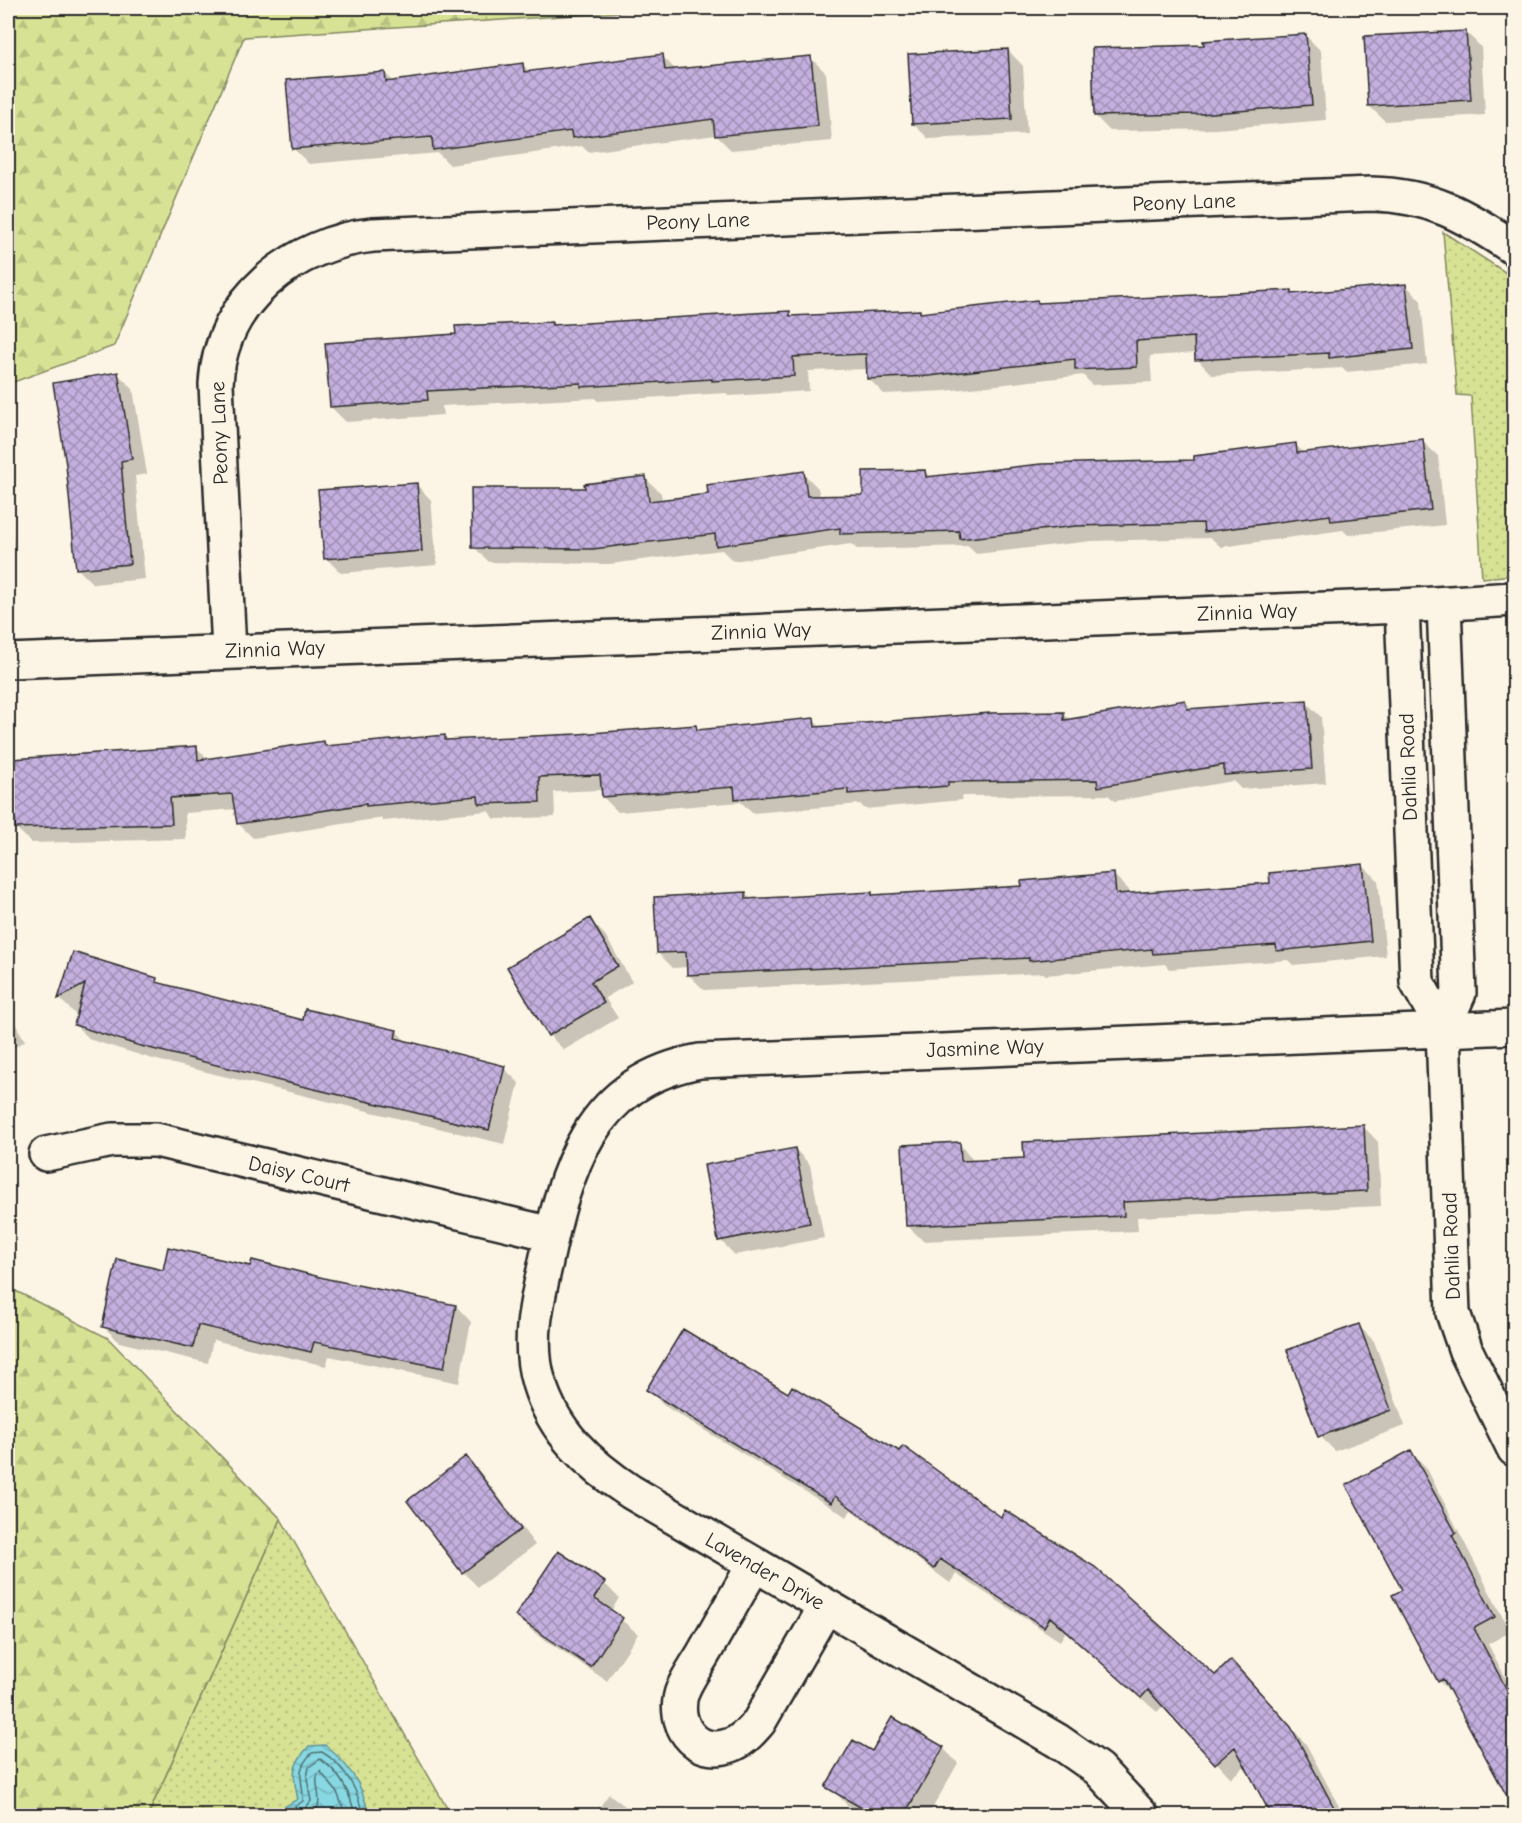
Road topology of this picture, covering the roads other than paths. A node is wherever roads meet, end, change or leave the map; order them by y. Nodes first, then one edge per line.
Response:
1 (1515, 248) edge
2 (1515, 599) edge
3 (1444, 604) junction
4 (1402, 606) junction
5 (229, 651) junction
6 (8, 661) edge
7 (1515, 1027) edge
8 (1443, 1029) junction
9 (46, 1154) dead end
10 (552, 1234) junction
11 (1515, 1449) edge
12 (754, 1565) junction
13 (826, 1606) junction
14 (1142, 1815) edge

1 - 5 street, Peony Lane
2 - 3 street, Zinnia Way
3 - 4 street, Zinnia Way
3 - 8 street, Dahlia Road
4 - 5 street, Zinnia Way
4 - 8 street, Dahlia Road
5 - 6 street, Zinnia Way
7 - 8 street, Jasmine Way
8 - 10 street, Jasmine Way
8 - 11 street, Dahlia Road
9 - 10 street, Daisy Court
10 - 12 street, Lavender Drive
12 - 13 street, Lavender Drive
12 - 13 street
13 - 14 street, Lavender Drive

